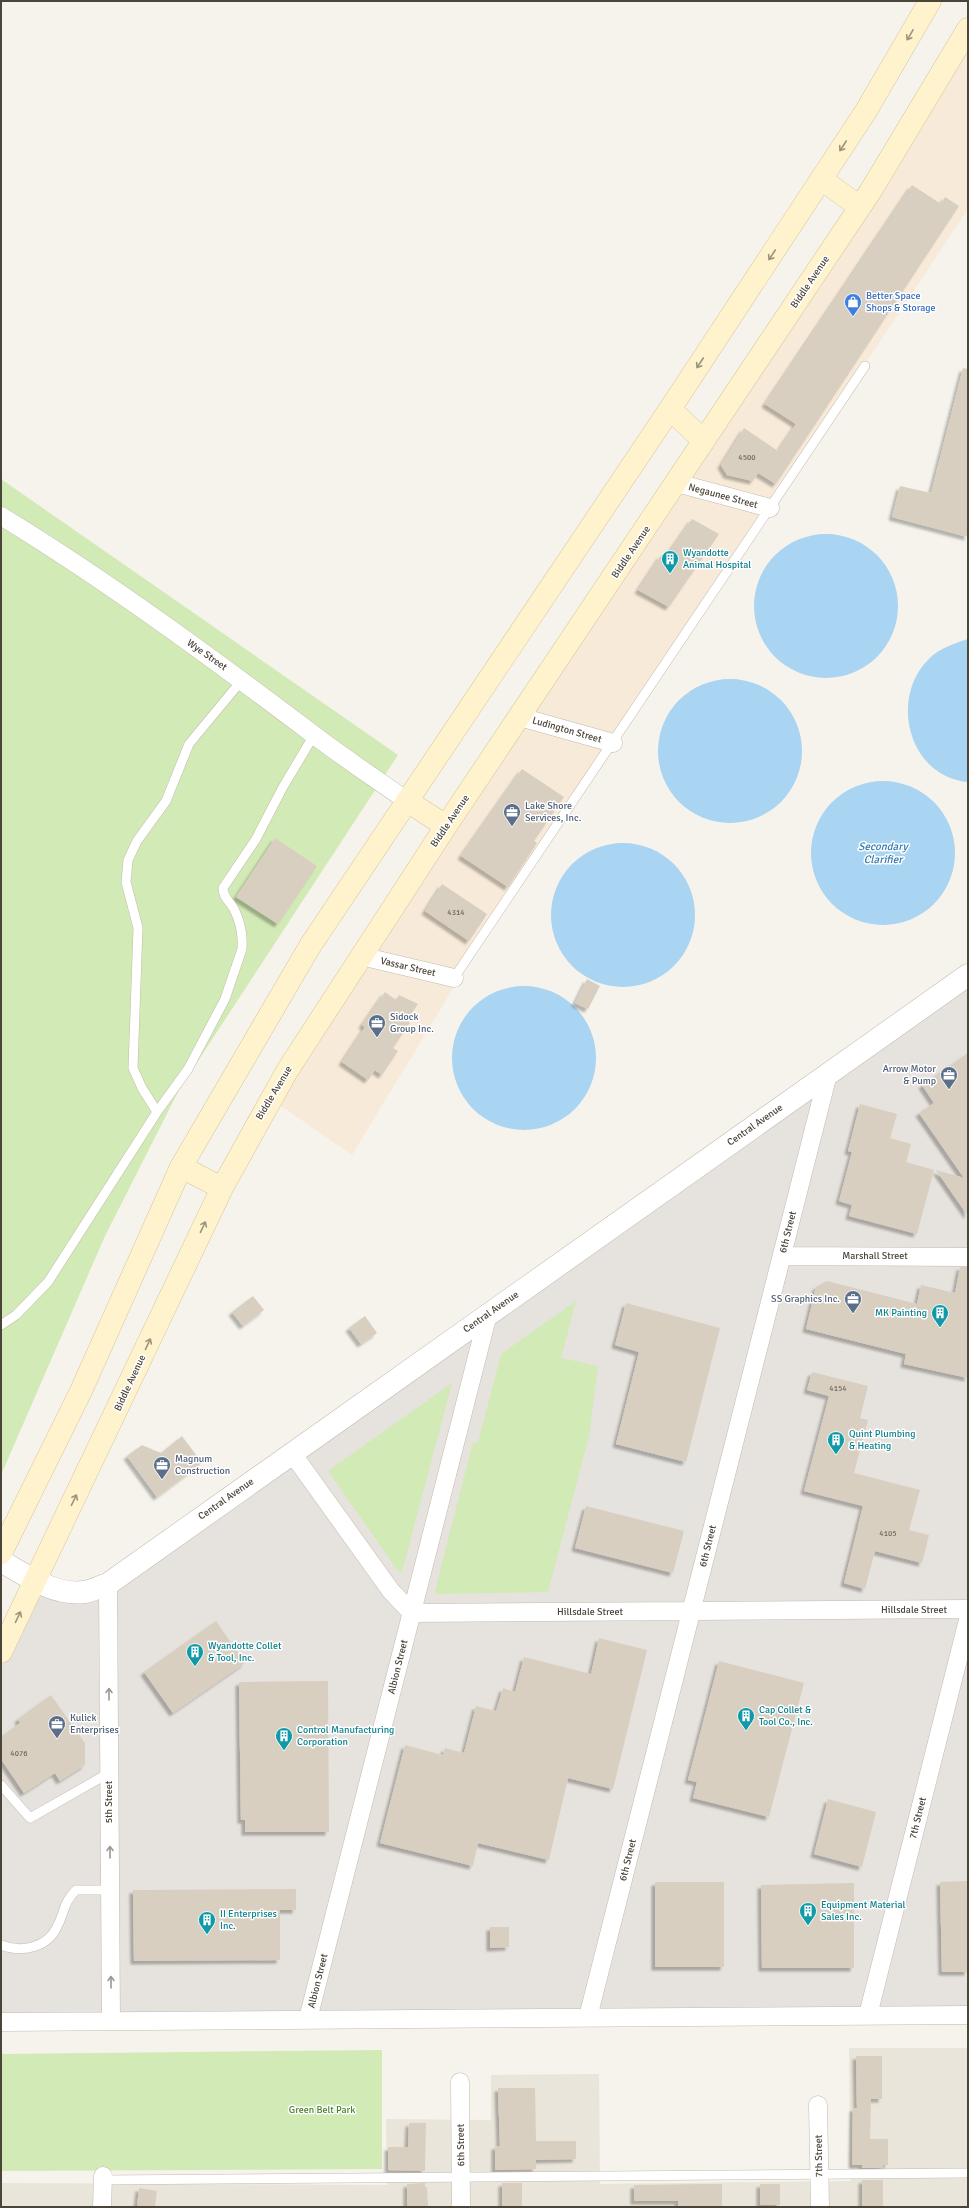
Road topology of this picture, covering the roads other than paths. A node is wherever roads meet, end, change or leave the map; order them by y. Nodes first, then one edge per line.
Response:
1 (930, 1) edge
2 (968, 29) edge
3 (821, 180) junction
4 (860, 207) junction
5 (865, 366) dead end
6 (670, 409) junction
7 (704, 441) junction
8 (676, 483) junction
9 (770, 508) junction
10 (1, 516) edge
11 (242, 680) junction
12 (520, 717) junction
13 (314, 735) junction
14 (613, 743) junction
15 (407, 802) junction
16 (446, 826) junction
17 (362, 956) junction
18 (968, 974) edge
19 (454, 978) joint
20 (828, 1074) junction
21 (169, 1096) junction
22 (147, 1097) junction
23 (157, 1112) junction
24 (149, 1128) junction
25 (181, 1167) junction
26 (222, 1188) junction
27 (782, 1256) junction
28 (968, 1257) edge
29 (488, 1314) junction
30 (1, 1325) edge
31 (292, 1453) junction
32 (1, 1553) edge
33 (1, 1561) edge
34 (35, 1580) junction
35 (108, 1584) junction
36 (968, 1609) edge
37 (692, 1611) junction
38 (412, 1613) junction
39 (968, 1620) edge
40 (1, 1652) edge
41 (109, 1773) junction
42 (1, 1785) edge
43 (110, 1890) junction
44 (1, 1945) edge
45 (868, 2015) junction
46 (968, 2015) edge
47 (588, 2017) junction
48 (308, 2020) junction
49 (111, 2021) junction
50 (1, 2022) edge
51 (460, 2082) dead end
52 (818, 2105) dead end
53 (968, 2173) edge
54 (819, 2175) junction
55 (461, 2177) junction
56 (103, 2178) joint
57 (102, 2207) edge
58 (461, 2207) edge
59 (820, 2207) edge

1 -> 3 main road
2 - 4 main road, Biddle Avenue
3 - 4 main road
3 -> 6 main road
4 - 7 main road, Biddle Avenue
5 - 9 lane
6 - 7 main road
6 - 15 main road
7 - 8 main road, Biddle Avenue
8 - 9 street, Negaunee Street
8 - 12 main road, Biddle Avenue
9 - 14 lane
10 - 11 street, Wye Street
11 - 13 street, Wye Street
11 - 22 lane
12 - 14 street, Ludington Street
12 - 16 main road, Biddle Avenue
13 - 15 street, Wye Street
13 - 21 lane
14 - 19 lane
15 - 16 main road
15 - 25 main road
16 - 17 main road, Biddle Avenue
17 - 19 street, Vassar Street
17 - 26 main road, Biddle Avenue
18 - 20 street, Central Avenue
20 - 27 street, 6th Street
20 - 29 street, Central Avenue
21 - 22 lane
21 - 23 lane
22 - 23 lane
22 - 24 lane
23 - 24 lane
24 - 30 lane
25 - 26 main road
25 - 32 main road
34 -> 26 main road, Biddle Avenue
27 - 28 street, Marshall Street
27 - 37 street, 6th Street
29 - 31 street, Central Avenue
29 - 38 street, Albion Street
31 - 35 street, Central Avenue
31 - 38 street
33 - 34 street, Central Avenue
34 - 35 street, Central Avenue
40 -> 34 main road, Biddle Avenue
41 -> 35 street, 5th Street
36 - 37 street, Hillsdale Street
37 - 38 street, Hillsdale Street
37 - 47 street, 6th Street
38 - 48 street, Albion Street
39 - 45 street, 7th Street
41 - 42 lane
43 -> 41 street, 5th Street
43 - 44 lane
49 -> 43 street, 5th Street
45 - 46 street
45 - 47 street
47 - 48 street
48 - 49 street
49 - 50 street
51 - 55 street, 6th Street
52 - 54 street, 7th Street
53 - 54 lane
54 - 55 lane
54 - 59 street, 7th Street
55 - 56 lane
55 - 58 street, 6th Street
56 - 57 street

